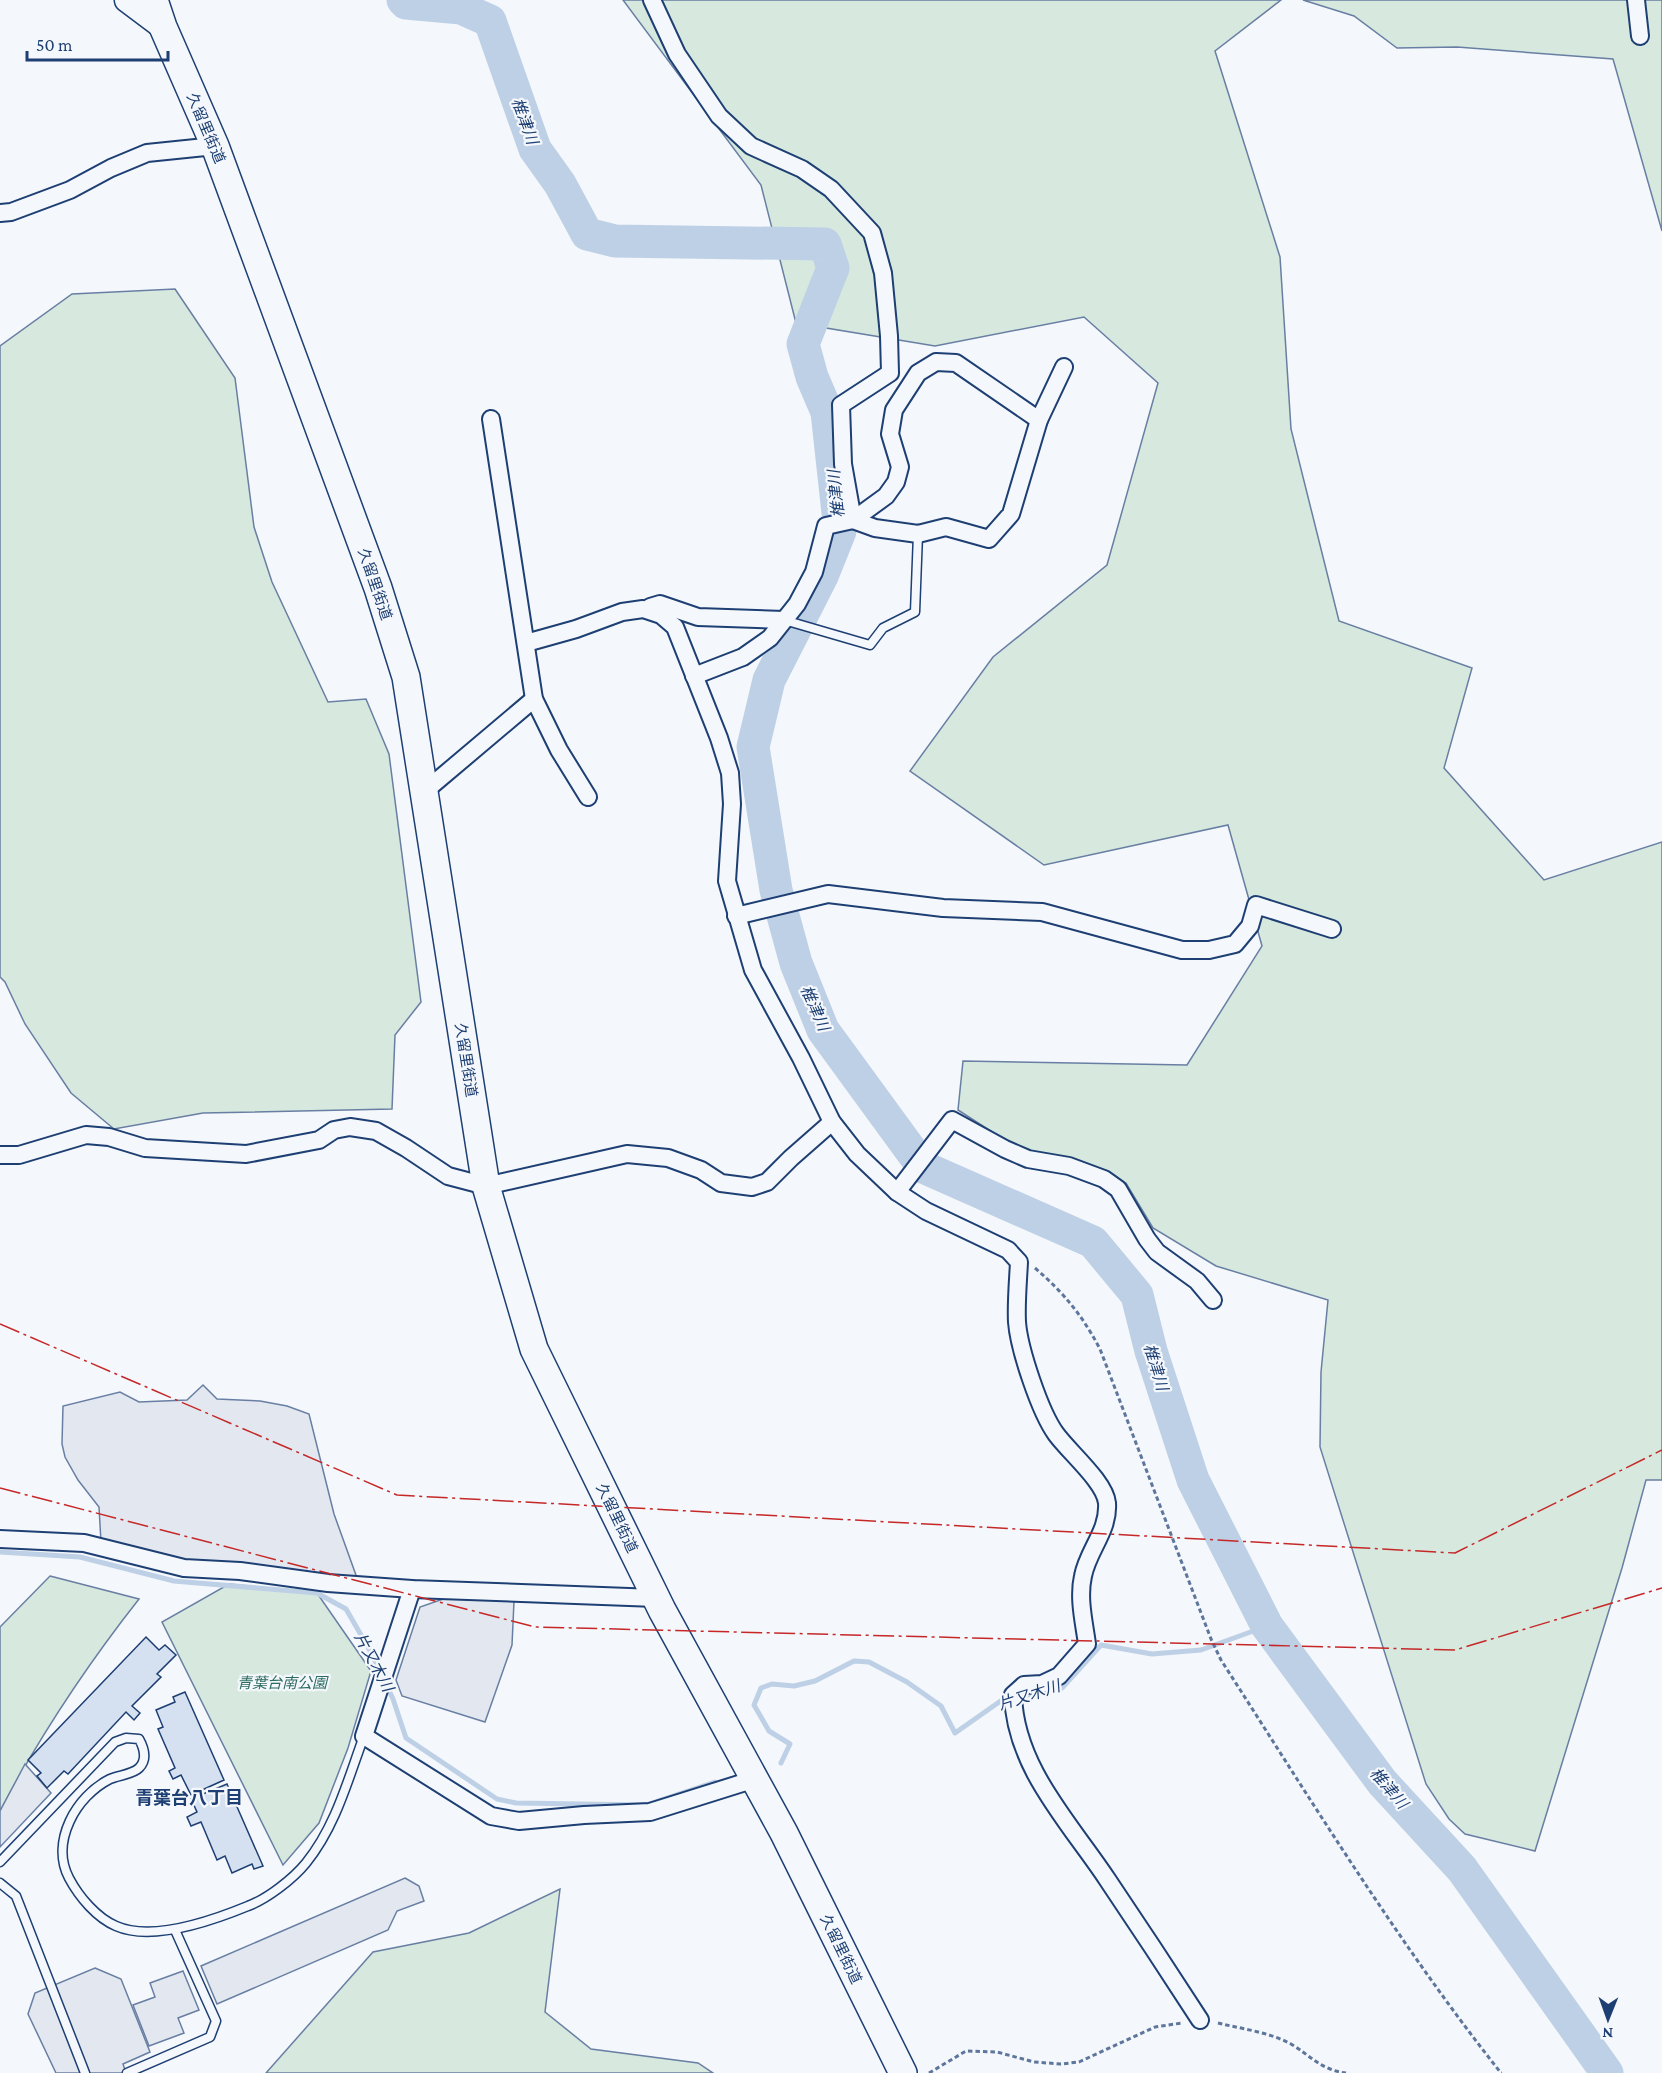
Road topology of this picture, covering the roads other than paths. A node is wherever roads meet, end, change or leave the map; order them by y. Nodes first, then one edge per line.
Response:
1 (127, 0) edge
2 (154, 0) edge
3 (652, 0) edge
4 (1636, 0) edge
5 (163, 27) junction
6 (1640, 36) dead end
7 (215, 146) junction
8 (0, 213) edge
9 (1064, 367) dead end
10 (491, 419) dead end
11 (1039, 420) junction
12 (853, 520) junction
13 (918, 534) junction
14 (643, 609) junction
15 (784, 620) junction
16 (526, 643) junction
17 (694, 676) junction
18 (534, 699) junction
19 (425, 791) junction
20 (588, 797) dead end
21 (736, 916) junction
22 (1332, 929) dead end
23 (832, 1122) junction
24 (0, 1155) edge
25 (486, 1186) junction
26 (897, 1192) junction
27 (1213, 1300) dead end
28 (0, 1539) edge
29 (412, 1589) junction
30 (656, 1598) junction
31 (364, 1736) junction
32 (755, 1779) junction
33 (0, 1862) edge
34 (0, 1883) edge
35 (175, 1930) junction
36 (1200, 2020) road end
37 (85, 2073) edge
38 (127, 2073) edge
39 (903, 2073) edge

1 - 5 main road
2 - 5 main road, 久留里街道
3 - 12 street
4 - 6 street
5 - 7 main road, 久留里街道
7 - 8 street
7 - 19 main road, 久留里街道
9 - 11 street
10 - 16 street
11 - 12 street
11 - 13 street
12 - 13 street
12 - 15 street
13 - 15 lane
14 - 15 street
14 - 16 street
14 - 17 street
15 - 17 street
16 - 18 street
17 - 21 street
18 - 19 street
18 - 20 street
19 - 25 main road, 久留里街道
21 - 22 street
21 - 23 street
23 - 25 street
23 - 26 street
24 - 25 street
25 - 30 main road, 久留里街道
26 - 27 street
26 - 36 street
28 - 29 street
29 - 30 street
29 - 31 street
30 - 32 main road, 久留里街道
31 - 32 street
31 - 35 lane
32 - 39 main road, 久留里街道
33 - 35 lane
34 - 37 lane
35 - 38 lane

